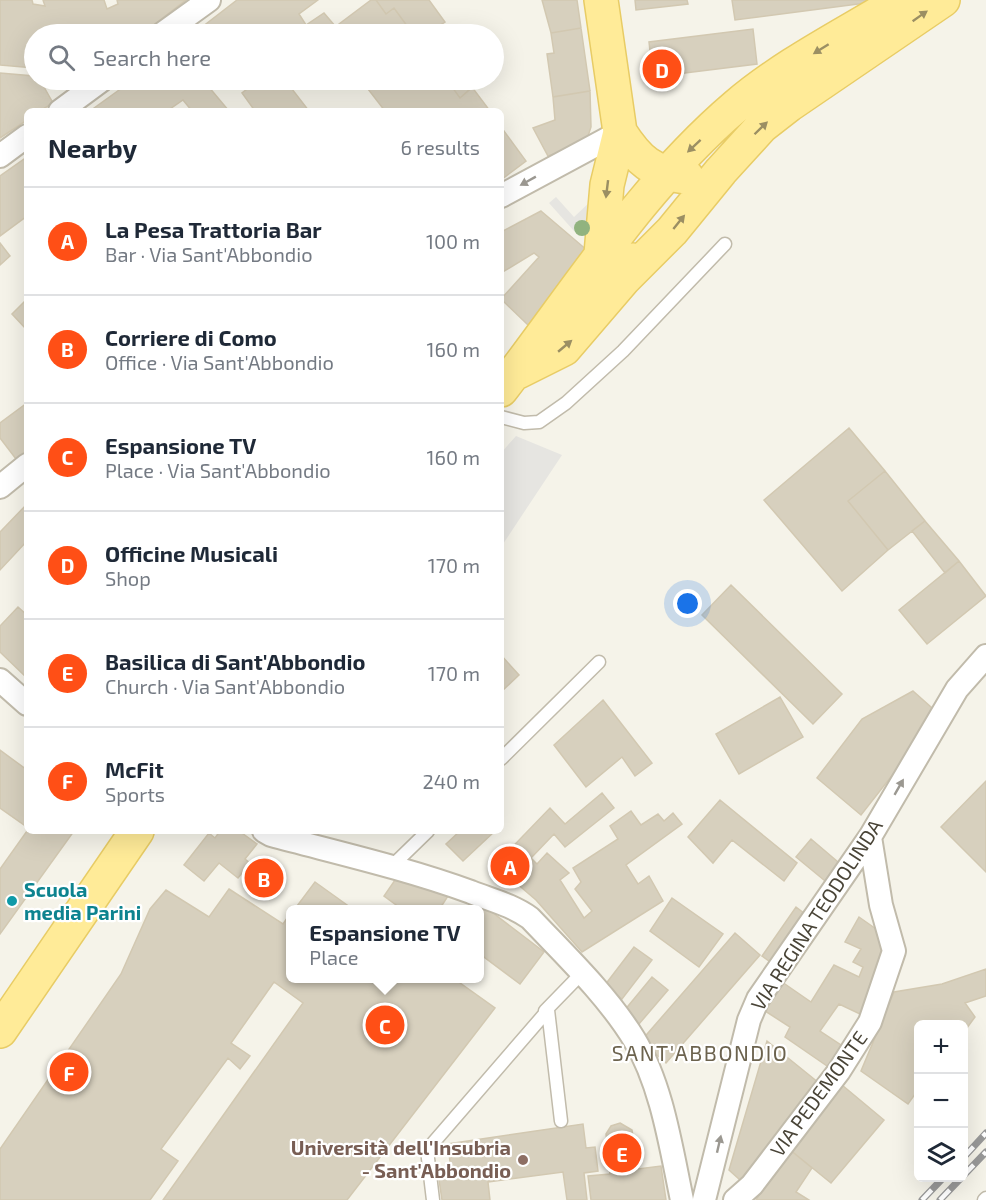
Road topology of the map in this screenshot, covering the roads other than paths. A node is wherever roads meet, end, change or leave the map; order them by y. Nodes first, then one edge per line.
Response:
1 (208, 0) edge
2 (601, 0) edge
3 (901, 0) edge
4 (943, 0) edge
5 (176, 24) edge
6 (88, 90) edge
7 (64, 108) edge
8 (620, 132) junction
9 (24, 137) edge
10 (0, 156) edge
11 (721, 171) junction
12 (664, 174) junction
13 (504, 194) edge
14 (725, 244) dead end
15 (601, 254) junction
16 (624, 279) junction
17 (507, 382) edge
18 (504, 418) edge
19 (24, 467) edge
20 (0, 487) edge
21 (986, 656) edge
22 (599, 662) dead end
23 (0, 680) edge
24 (24, 701) edge
25 (504, 756) edge
26 (135, 834) edge
27 (268, 834) edge
28 (425, 834) edge
29 (870, 837) junction
30 (392, 866) junction
31 (582, 973) junction
32 (548, 1010) junction
33 (0, 1031) edge
34 (561, 1121) dead end
35 (433, 1200) edge
36 (682, 1200) edge
37 (704, 1200) edge
38 (735, 1200) edge

1 - 5 street
2 - 8 main road
3 -> 12 main road
11 -> 4 main road
6 - 7 street
8 - 12 main road
8 -> 13 street
8 -> 15 main road
9 - 10 street
11 - 12 main road
16 -> 11 main road
12 - 15 main road
12 - 16 main road
14 - 18 lane
15 - 17 main road
17 -> 16 main road
19 - 20 street
29 -> 21 street, VIA REGINA TEODOLINDA
22 - 25 lane
23 - 24 street
26 - 33 main road
27 - 30 street
28 - 30 lane
37 -> 29 street, VIA REGINA TEODOLINDA
29 - 38 street, VIA PEDEMONTE
30 - 31 street
31 - 32 lane
31 - 36 street
32 - 34 lane
32 - 35 lane

